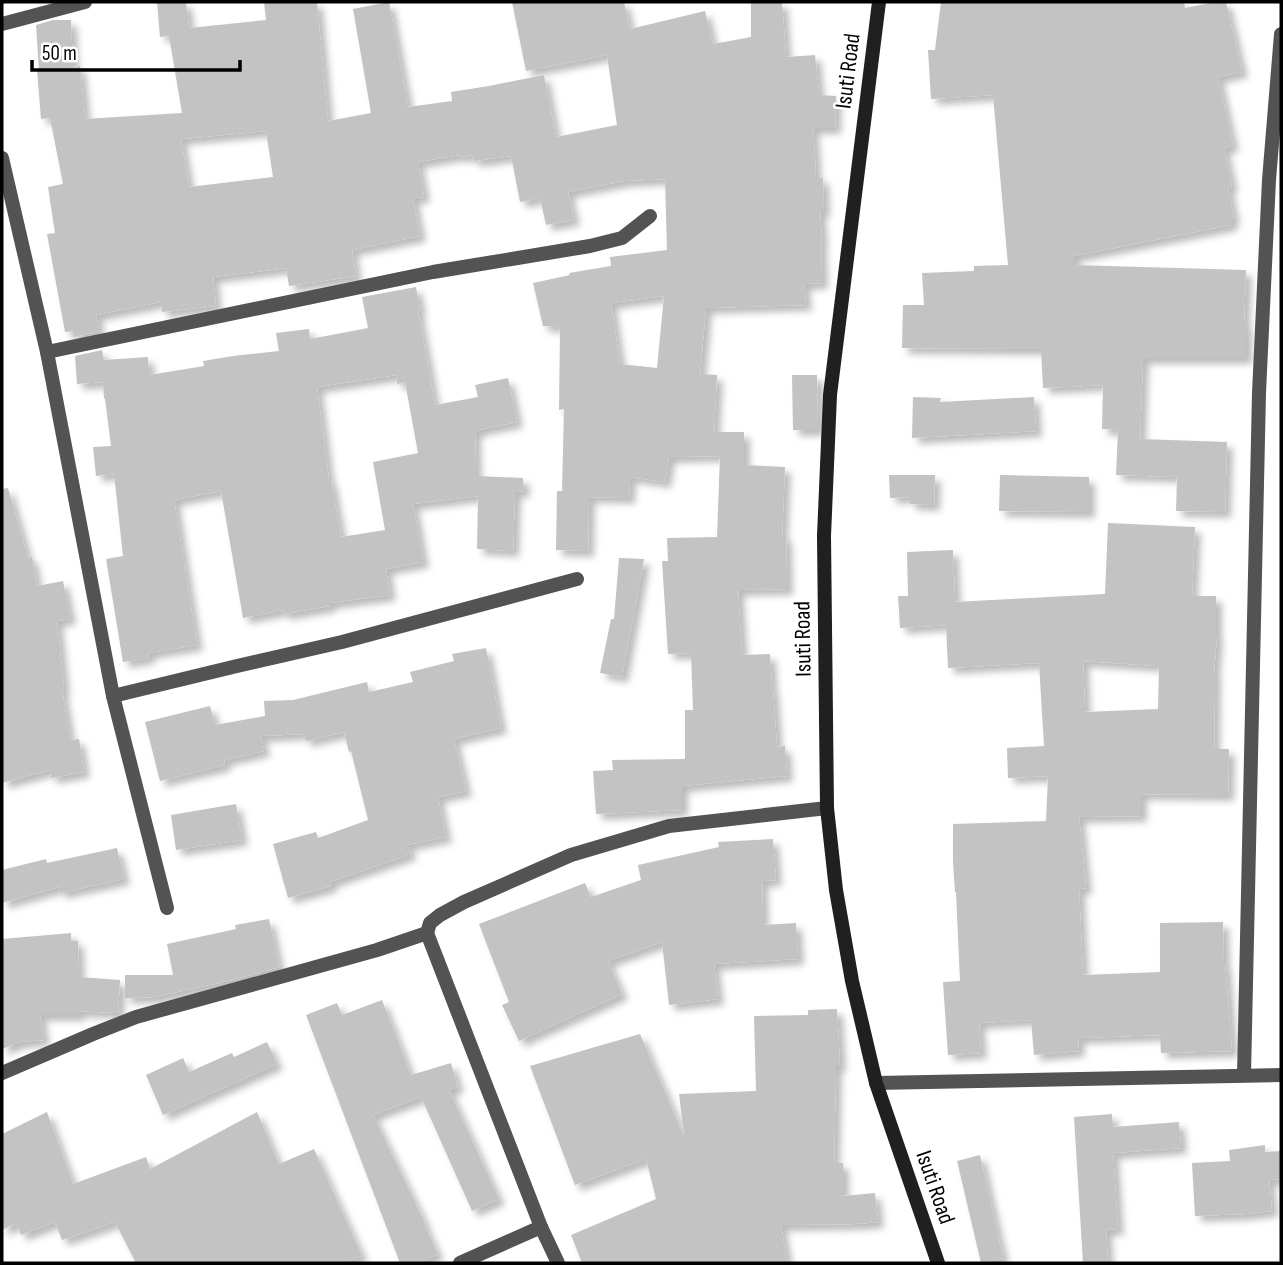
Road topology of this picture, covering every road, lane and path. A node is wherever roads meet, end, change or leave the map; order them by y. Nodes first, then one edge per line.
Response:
1 (85, 2) edge
2 (879, 2) edge
3 (2, 24) edge
4 (1281, 34) edge
5 (2, 158) edge
6 (650, 215) dead end
7 (47, 352) junction
8 (577, 579) dead end
9 (113, 696) junction
10 (827, 808) junction
11 (167, 908) dead end
12 (427, 933) junction
13 (2, 1073) edge
14 (1244, 1075) junction
15 (1281, 1075) edge
16 (876, 1083) junction
17 (541, 1227) junction
18 (460, 1263) edge
19 (558, 1263) edge
20 (938, 1263) edge

1 - 3 street
2 - 10 street, Isuti Road
4 - 14 street
5 - 7 street
6 - 7 street
7 - 9 street
8 - 9 street
9 - 11 street
10 - 12 street
10 - 16 street, Isuti Road
12 - 13 street
12 - 17 street
14 - 15 street
14 - 16 street
16 - 20 street, Isuti Road
17 - 18 street
17 - 19 street

